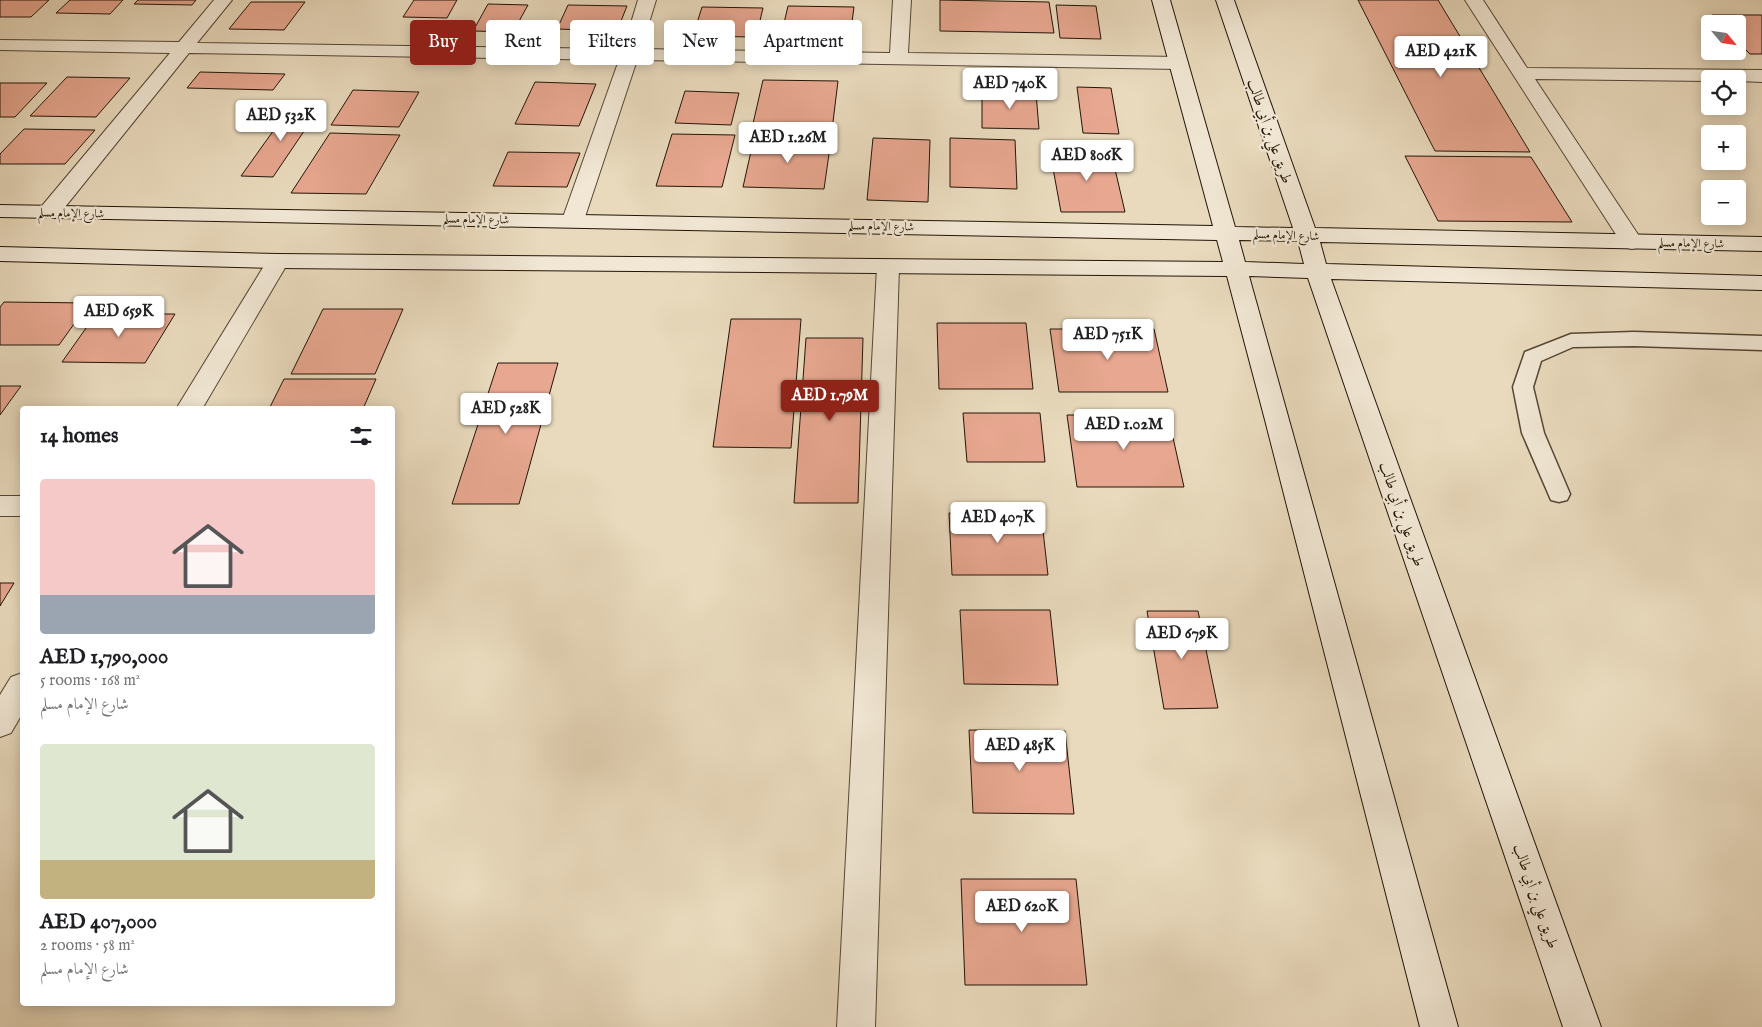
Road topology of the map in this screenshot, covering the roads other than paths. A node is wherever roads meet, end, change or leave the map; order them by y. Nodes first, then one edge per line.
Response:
1 (223, 0) edge
2 (646, 0) edge
3 (902, 0) edge
4 (1161, 0) edge
5 (1224, 0) edge
6 (1474, 0) edge
7 (640, 20) edge
8 (0, 46) edge
9 (184, 48) junction
10 (570, 54) edge
11 (654, 55) edge
12 (899, 58) junction
13 (1179, 63) junction
14 (627, 65) edge
15 (1522, 73) junction
16 (1762, 76) edge
17 (0, 212) edge
18 (49, 212) junction
19 (573, 220) junction
20 (1226, 233) junction
21 (1307, 236) junction
22 (1632, 242) junction
23 (1762, 244) edge
24 (0, 254) edge
25 (278, 261) junction
26 (888, 267) junction
27 (1236, 269) junction
28 (1317, 272) junction
29 (1762, 283) edge
30 (1762, 343) edge
31 (191, 406) edge
32 (1559, 494) dead end
33 (0, 506) edge
34 (20, 506) edge
35 (20, 689) edge
36 (0, 723) edge
37 (856, 1027) edge
38 (1439, 1027) edge
39 (1582, 1027) edge

1 - 9 main road
2 - 7 main road
3 - 12 main road
4 - 13 main road
5 - 21 main road, طريق علي بن أبي طالب
6 - 15 main road
8 - 9 main road
9 - 10 main road
9 - 18 main road
11 - 12 main road
12 - 13 main road
13 - 20 main road
14 - 19 main road
15 - 16 main road
15 - 22 main road
17 - 18 main road, شارع الإمام مسلم
18 - 19 main road, شارع الإمام مسلم
19 - 20 main road, شارع الإمام مسلم
20 - 21 main road, شارع الإمام مسلم
20 - 27 main road
21 - 22 main road, شارع الإمام مسلم
21 - 28 main road, طريق علي بن أبي طالب
22 - 23 main road, شارع الإمام مسلم
24 - 25 main road
25 - 26 main road
25 - 31 main road
26 - 27 main road
26 - 37 main road
27 - 28 main road
27 - 38 main road
28 - 29 main road
28 - 39 main road, طريق علي بن أبي طالب
30 - 32 lane
33 - 34 main road
35 - 36 main road

